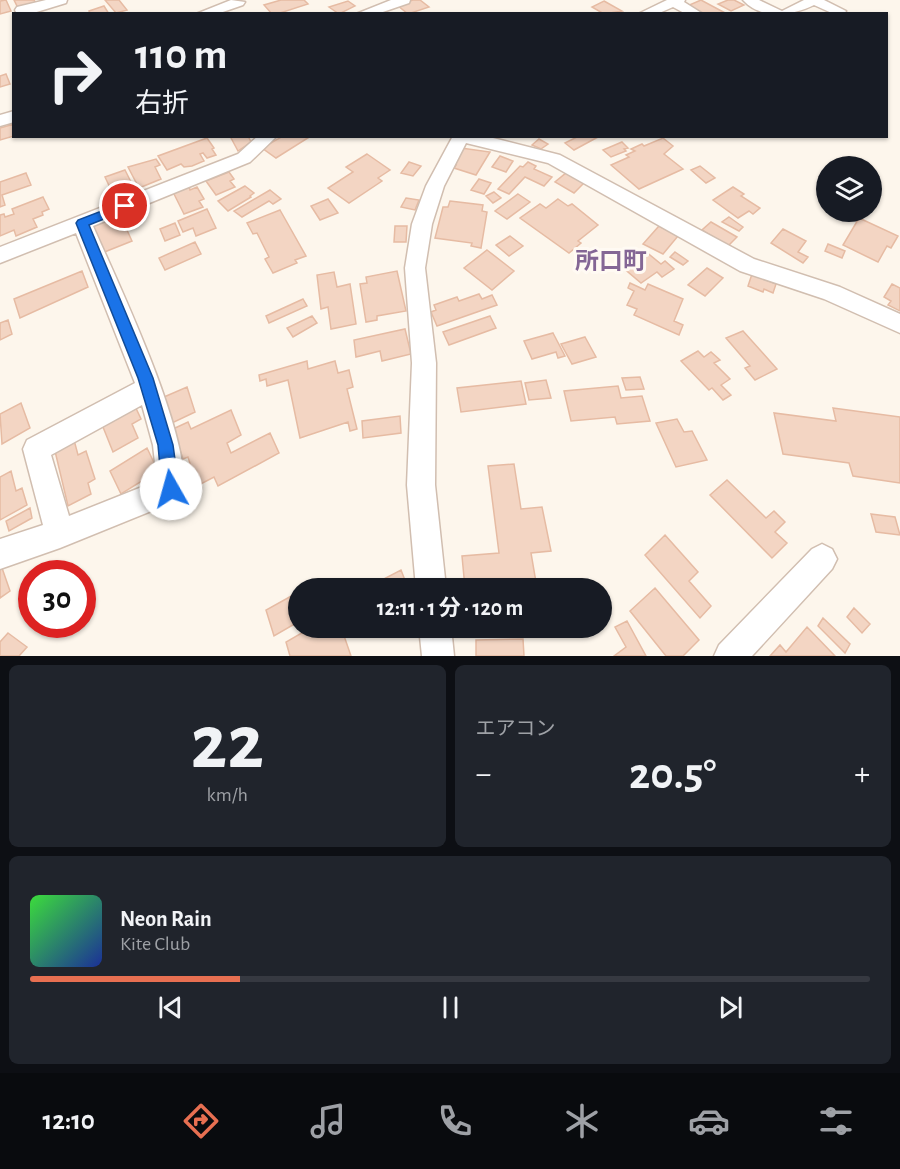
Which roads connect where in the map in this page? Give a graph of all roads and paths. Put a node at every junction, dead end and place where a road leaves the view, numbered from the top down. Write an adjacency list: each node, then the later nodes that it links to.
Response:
1 (61, 0): 8 (street)
2 (404, 0): 11 (street)
3 (749, 0): 14 (street)
4 (814, 0): 7 (street); 15 (street)
5 (237, 1): 9 (street); 10 (street)
6 (676, 1): 12 (street); 13 (street)
7 (839, 11)
8 (23, 12)
9 (207, 12)
10 (248, 12)
11 (368, 12)
12 (649, 12)
13 (694, 12)
14 (773, 12)
15 (790, 12)
16 (267, 138): 19 (street)
17 (460, 138): 26 (street)
18 (465, 138): 21 (street)
19 (82, 223): 20 (street); 22 (street)
20 (0, 255)
21 (900, 324)
22 (149, 388): 23 (street); 23 (street)
23 (60, 534): 24 (street)
24 (0, 554)
25 (822, 559): 29 (street)
26 (430, 578)
27 (436, 638): 28 (street)
28 (438, 656)
29 (730, 656)

